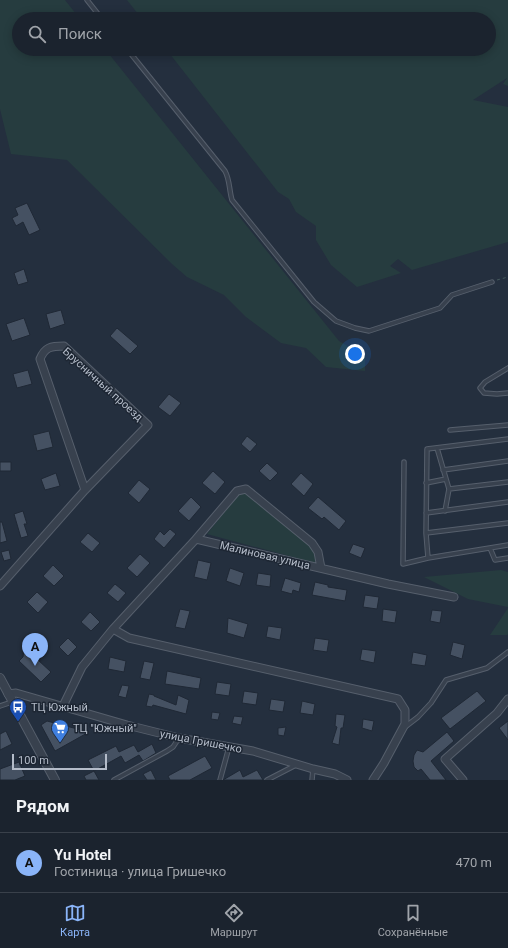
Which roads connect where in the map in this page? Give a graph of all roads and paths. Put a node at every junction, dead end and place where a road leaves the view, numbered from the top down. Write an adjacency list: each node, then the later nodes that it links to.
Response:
1 (87, 0): 2 (lane)
2 (96, 12)
3 (133, 56): 5 (lane)
4 (508, 277): 5 (path)
5 (492, 282)
6 (508, 368): 7 (lane)
7 (508, 393)
8 (508, 425): 9 (lane)
9 (450, 430)
10 (508, 439): 11 (lane)
11 (438, 448): 14 (lane); 17 (lane)
12 (508, 461): 14 (lane)
13 (404, 462): 28 (lane)
14 (444, 470): 15 (lane)
15 (446, 478): 17 (lane); 18 (lane)
16 (508, 482): 18 (lane)
17 (426, 483): 22 (lane)
18 (449, 489): 21 (lane)
19 (85, 490): 19 (street, Брусничный проезд); 31 (street, Брусничный проезд)
20 (508, 502): 21 (lane)
21 (445, 511): 22 (lane)
22 (426, 513): 24 (lane)
23 (508, 522): 24 (lane)
24 (426, 533): 28 (lane)
25 (196, 538): 30 (street, Малиновая улица); 30 (street); 33 (street)
26 (508, 545): 27 (lane)
27 (490, 548): 28 (lane); 29 (lane)
28 (428, 558)
29 (508, 558)
30 (321, 568): 32 (street, Малиновая улица)
31 (0, 586)
32 (454, 597)
33 (113, 629): 40 (street); 41 (street)
34 (508, 652): 41 (lane)
35 (0, 678): 36 (street)
36 (8, 694): 37 (street); 40 (street, улица Гришечко)
37 (12, 702): 39 (lane); 46 (street)
38 (507, 702): 53 (street)
39 (0, 706)
40 (63, 706): 42 (street, улица Гришечко)
41 (403, 729): 52 (street)
42 (179, 738): 43 (street, улица Гришечко); 47 (lane)
43 (229, 746): 44 (street, улица Гришечко); 48 (lane)
44 (297, 764): 45 (street, улица Гришечко); 49 (lane)
45 (313, 769): 50 (lane); 51 (street, улица Гришечко)
46 (55, 780)
47 (114, 780)
48 (220, 780)
49 (267, 780)
50 (312, 780)
51 (347, 780)
52 (373, 780)
53 (463, 780)

